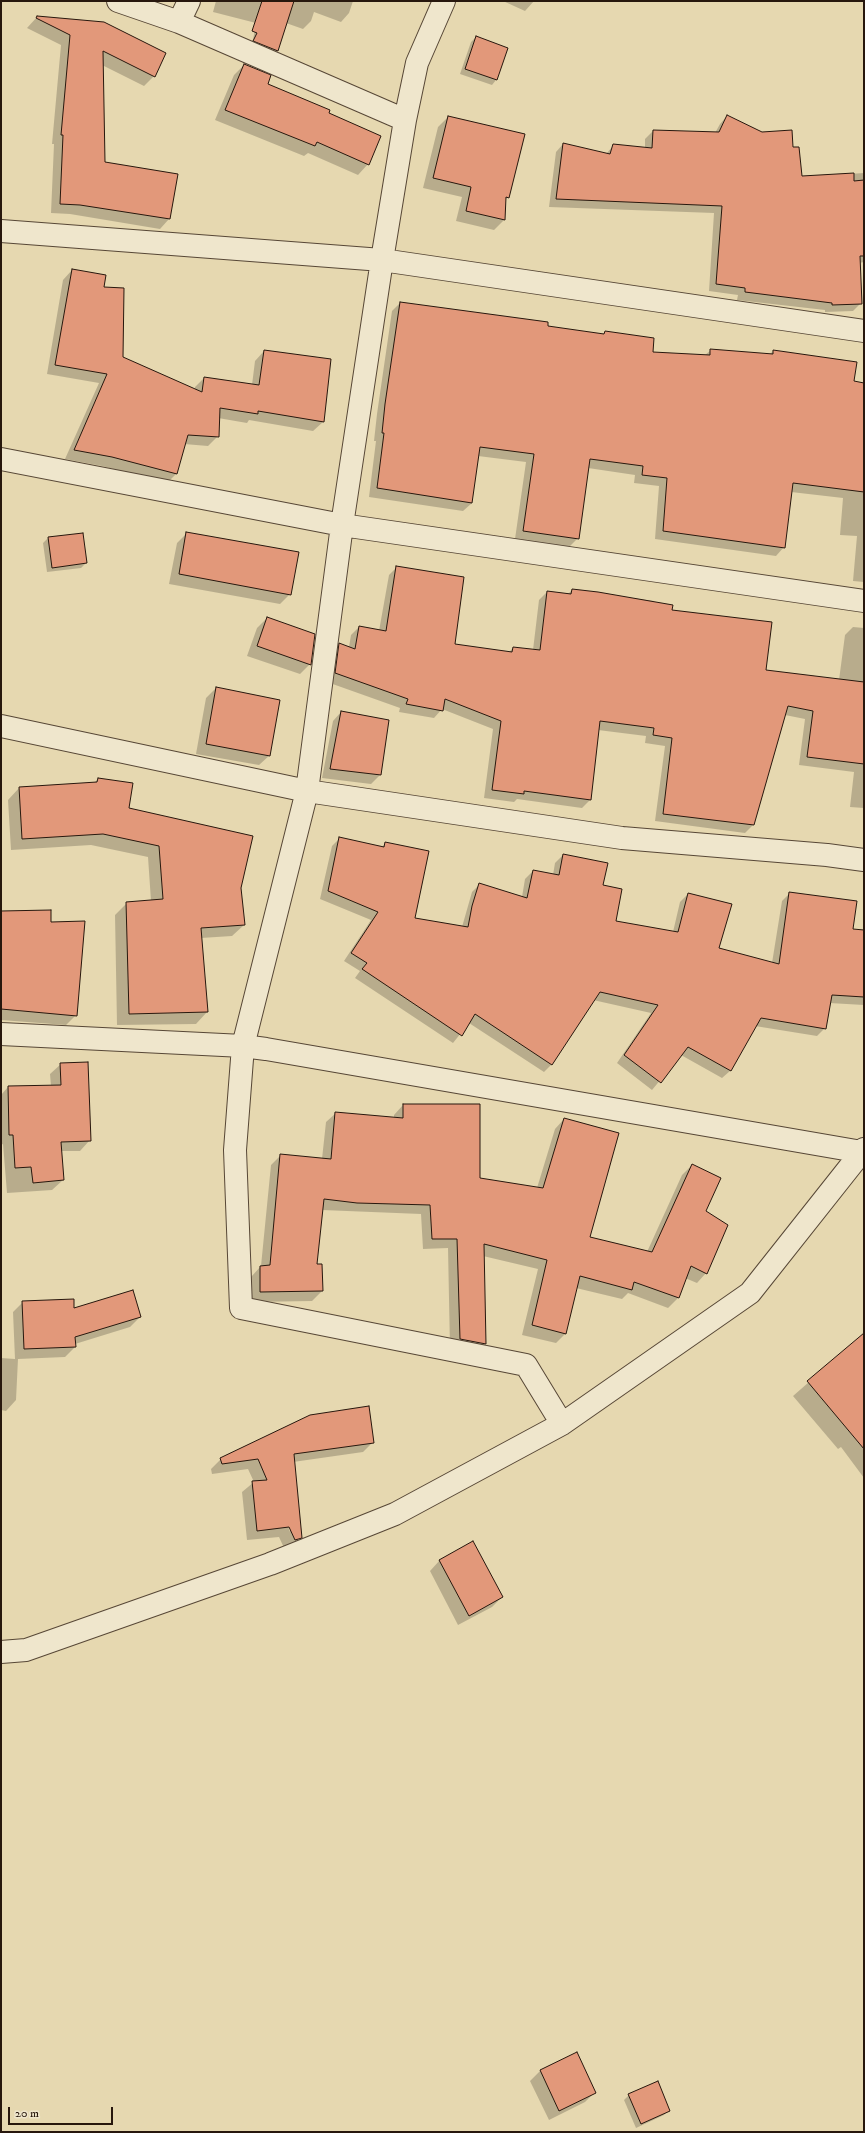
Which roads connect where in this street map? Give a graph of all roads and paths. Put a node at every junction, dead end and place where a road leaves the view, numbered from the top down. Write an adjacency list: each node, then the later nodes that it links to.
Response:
1 (118, 1): 4 (street)
2 (189, 1): 4 (street)
3 (444, 1): 5 (street)
4 (179, 22): 5 (street)
5 (405, 120): 7 (street)
6 (1, 231): 7 (street)
7 (382, 260): 8 (street); 10 (street)
8 (864, 331)
9 (1, 459): 10 (street)
10 (342, 526): 11 (street); 13 (street)
11 (864, 601)
12 (1, 726): 13 (street)
13 (307, 792): 14 (street); 16 (street)
14 (864, 860)
15 (1, 1034): 16 (street)
16 (243, 1046): 17 (street); 18 (street)
17 (863, 1151): 18 (street)
18 (562, 1424): 19 (street)
19 (1, 1652)

